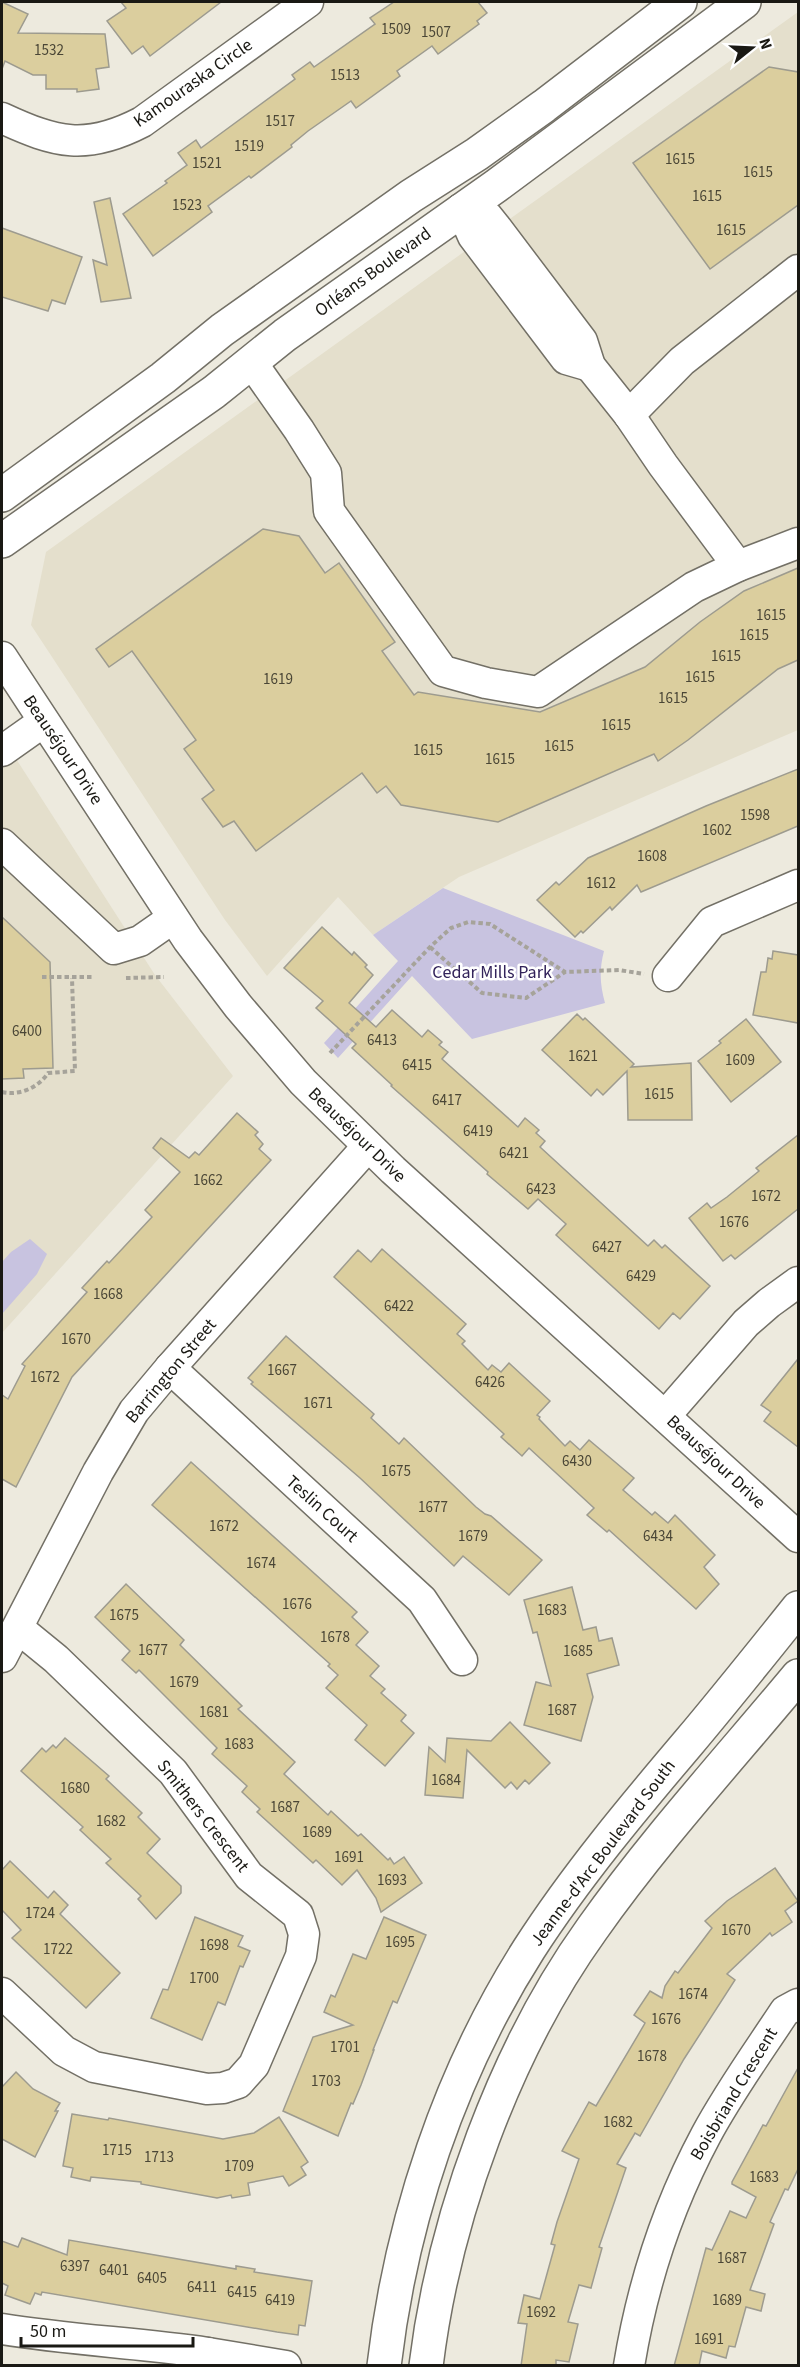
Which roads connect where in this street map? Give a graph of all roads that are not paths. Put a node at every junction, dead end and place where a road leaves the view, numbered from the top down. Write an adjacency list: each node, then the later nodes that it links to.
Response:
1 (308, 2): 4 (street, Kamouraska Circle)
2 (680, 2): 5 (main road)
3 (744, 2): 6 (main road, Orléans Boulevard)
4 (2, 118)
5 (438, 178): 6 (main road); 10 (main road)
6 (461, 209): 8 (main road, Orléans Boulevard); 9 (street)
7 (798, 270): 9 (street)
8 (252, 363): 11 (main road, Orléans Boulevard); 13 (street)
9 (629, 414): 13 (street)
10 (2, 495)
11 (2, 541)
12 (798, 543): 13 (street)
13 (738, 566)
14 (2, 657): 15 (street, Beauséjour Drive)
15 (43, 722): 16 (street); 19 (street, Beauséjour Drive)
16 (2, 751)
17 (2, 844): 19 (street)
18 (798, 885): 20 (street)
19 (173, 918): 21 (street, Beauséjour Drive)
20 (668, 976)
21 (368, 1146): 23 (street, Barrington Street); 24 (street, Beauséjour Drive)
22 (798, 1282): 24 (street)
23 (170, 1368): 27 (street, Barrington Street); 29 (street, Teslin Court)
24 (665, 1416): 25 (street, Beauséjour Drive)
25 (798, 1537)
26 (798, 1608): 36 (main road, Jeanne-d'Arc Boulevard South)
27 (18, 1628): 28 (street, Barrington Street); 31 (street, Smithers Crescent)
28 (2, 1657)
29 (462, 1660)
30 (798, 1676): 37 (main road, Jeanne-d'Arc Boulevard South)
31 (2, 1993)
32 (798, 2004): 38 (street, Boisbriand Crescent)
33 (2, 2330): 34 (street)
34 (208, 2359): 35 (street)
35 (286, 2366)
36 (384, 2366)
37 (426, 2366)
38 (629, 2366)

